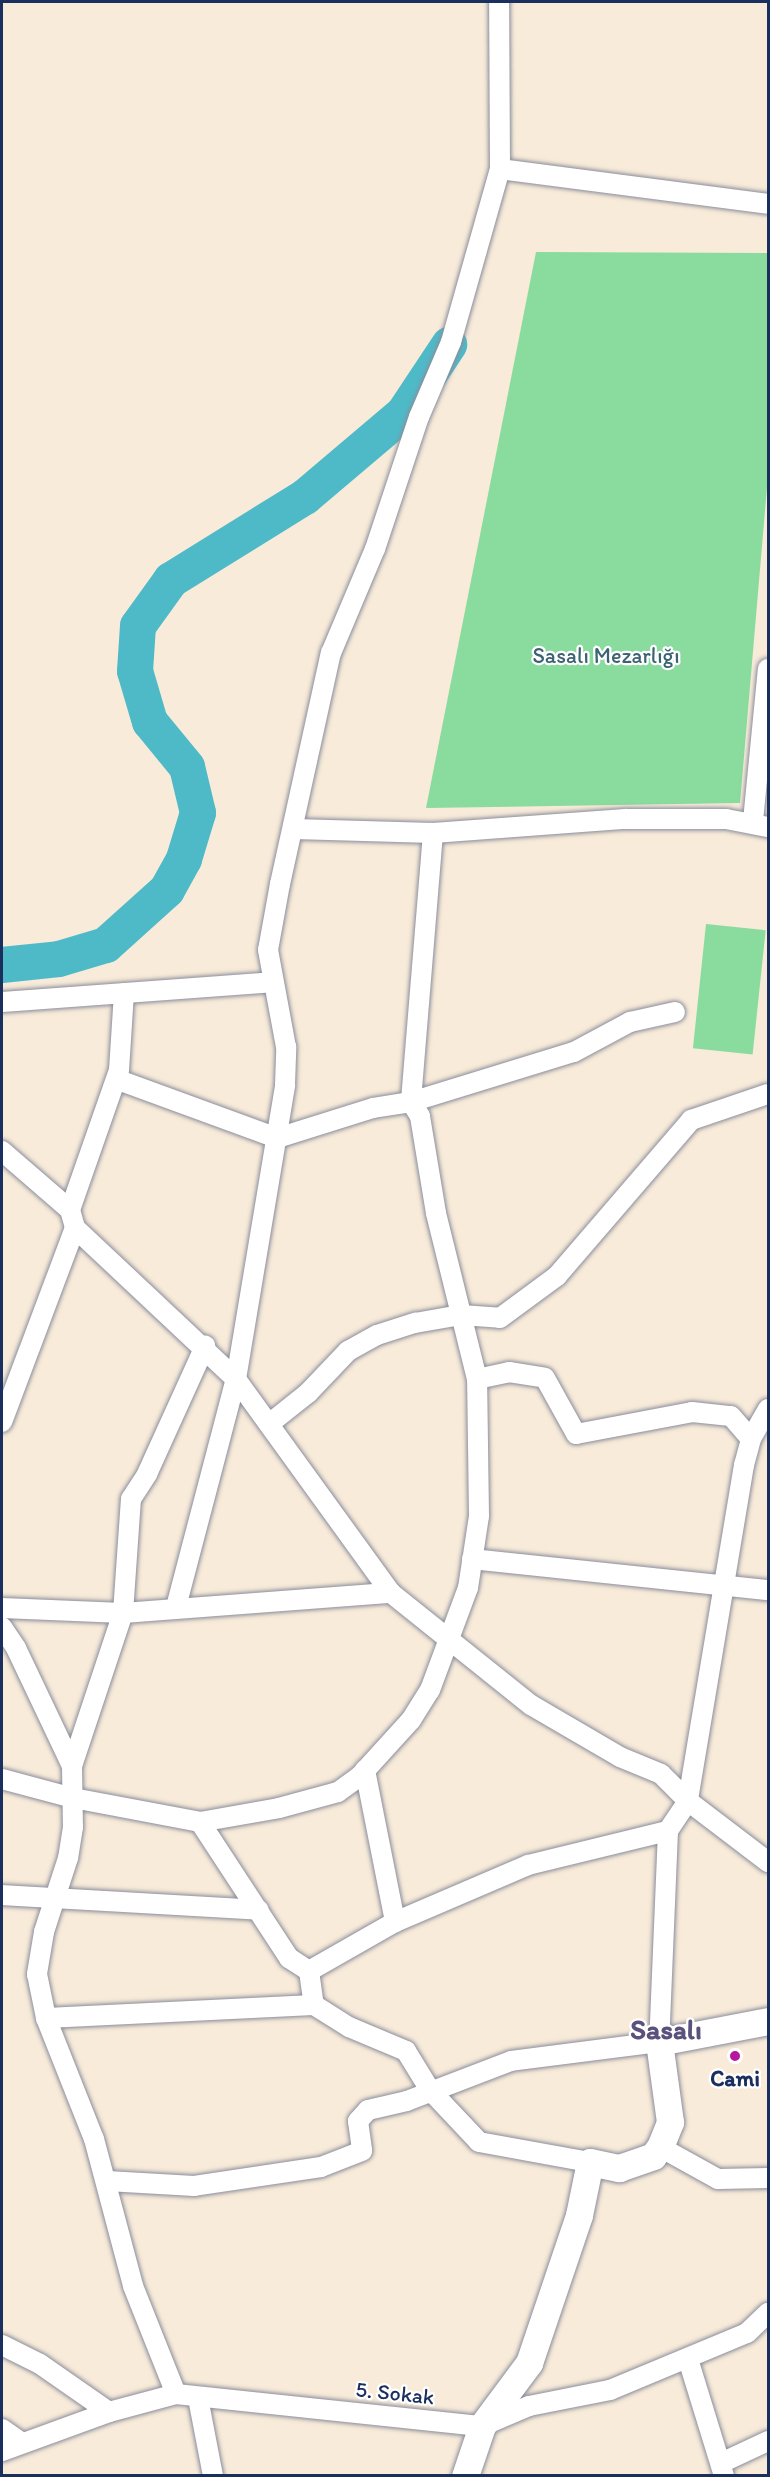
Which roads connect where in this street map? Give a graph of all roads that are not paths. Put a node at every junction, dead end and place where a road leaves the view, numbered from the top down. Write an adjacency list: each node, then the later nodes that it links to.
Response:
1 (499, 2): 2 (street)
2 (500, 170): 3 (street); 6 (street)
3 (768, 204)
4 (768, 669): 5 (street)
5 (761, 824): 7 (street)
6 (294, 829): 7 (street); 8 (street)
7 (433, 833): 14 (street)
8 (272, 982): 9 (street); 15 (street)
9 (124, 993): 10 (street); 12 (street)
10 (2, 1002)
11 (675, 1012): 14 (street)
12 (116, 1079): 15 (street); 17 (street)
13 (768, 1094): 18 (street)
14 (411, 1102): 15 (street); 18 (street)
15 (277, 1138): 20 (street)
16 (2, 1151): 17 (street)
17 (72, 1219): 19 (street); 23 (street)
18 (461, 1315): 21 (street); 24 (street)
19 (205, 1346): 20 (street); 32 (street)
20 (236, 1378): 24 (street); 30 (street)
21 (477, 1379): 25 (street); 26 (street)
22 (768, 1408): 25 (street)
23 (2, 1422)
24 (269, 1424): 29 (street)
25 (751, 1439): 27 (street)
26 (472, 1559): 27 (street); 34 (street)
27 (723, 1583): 28 (street); 39 (street)
28 (768, 1590)
29 (391, 1593): 30 (street); 34 (street)
30 (176, 1607): 32 (street)
31 (2, 1608): 32 (street)
32 (123, 1613): 35 (street)
33 (2, 1627): 35 (street)
34 (450, 1640): 36 (street); 39 (street)
35 (72, 1766): 38 (street)
36 (365, 1770): 40 (street); 46 (street)
37 (2, 1779): 38 (street)
38 (73, 1798): 40 (street); 44 (street)
39 (688, 1801): 41 (street); 42 (street)
40 (200, 1822): 45 (street)
41 (668, 1831): 46 (street); 51 (street)
42 (768, 1862)
43 (2, 1895): 44 (street)
44 (55, 1898): 45 (street); 49 (street)
45 (259, 1910): 47 (street)
46 (395, 1922): 47 (street)
47 (309, 1971): 48 (street)
48 (314, 2005): 49 (street); 52 (street)
49 (46, 2018): 56 (street)
50 (768, 2021): 51 (street)
51 (659, 2042): 52 (street); 53 (street)
52 (430, 2090): 54 (street); 56 (street)
53 (660, 2147): 54 (street); 55 (street)
54 (587, 2162): 63 (street)
55 (768, 2178)
56 (107, 2181): 60 (street)
57 (768, 2313): 59 (street, 5. Sokak)
58 (2, 2345): 62 (street)
59 (688, 2359): 63 (street, 5. Sokak); 68 (street)
60 (176, 2394): 61 (street, 5. Sokak); 62 (street, 5. Sokak)
61 (198, 2398): 63 (street, 5. Sokak); 69 (street)
62 (109, 2412): 66 (street, 5. Sokak)
63 (477, 2425): 70 (street); 71 (street)
64 (2, 2429): 66 (street)
65 (768, 2441): 68 (street)
66 (22, 2443): 67 (street, 5. Sokak)
67 (2, 2451)
68 (722, 2469)
69 (213, 2475)
70 (452, 2475)
71 (465, 2475)

